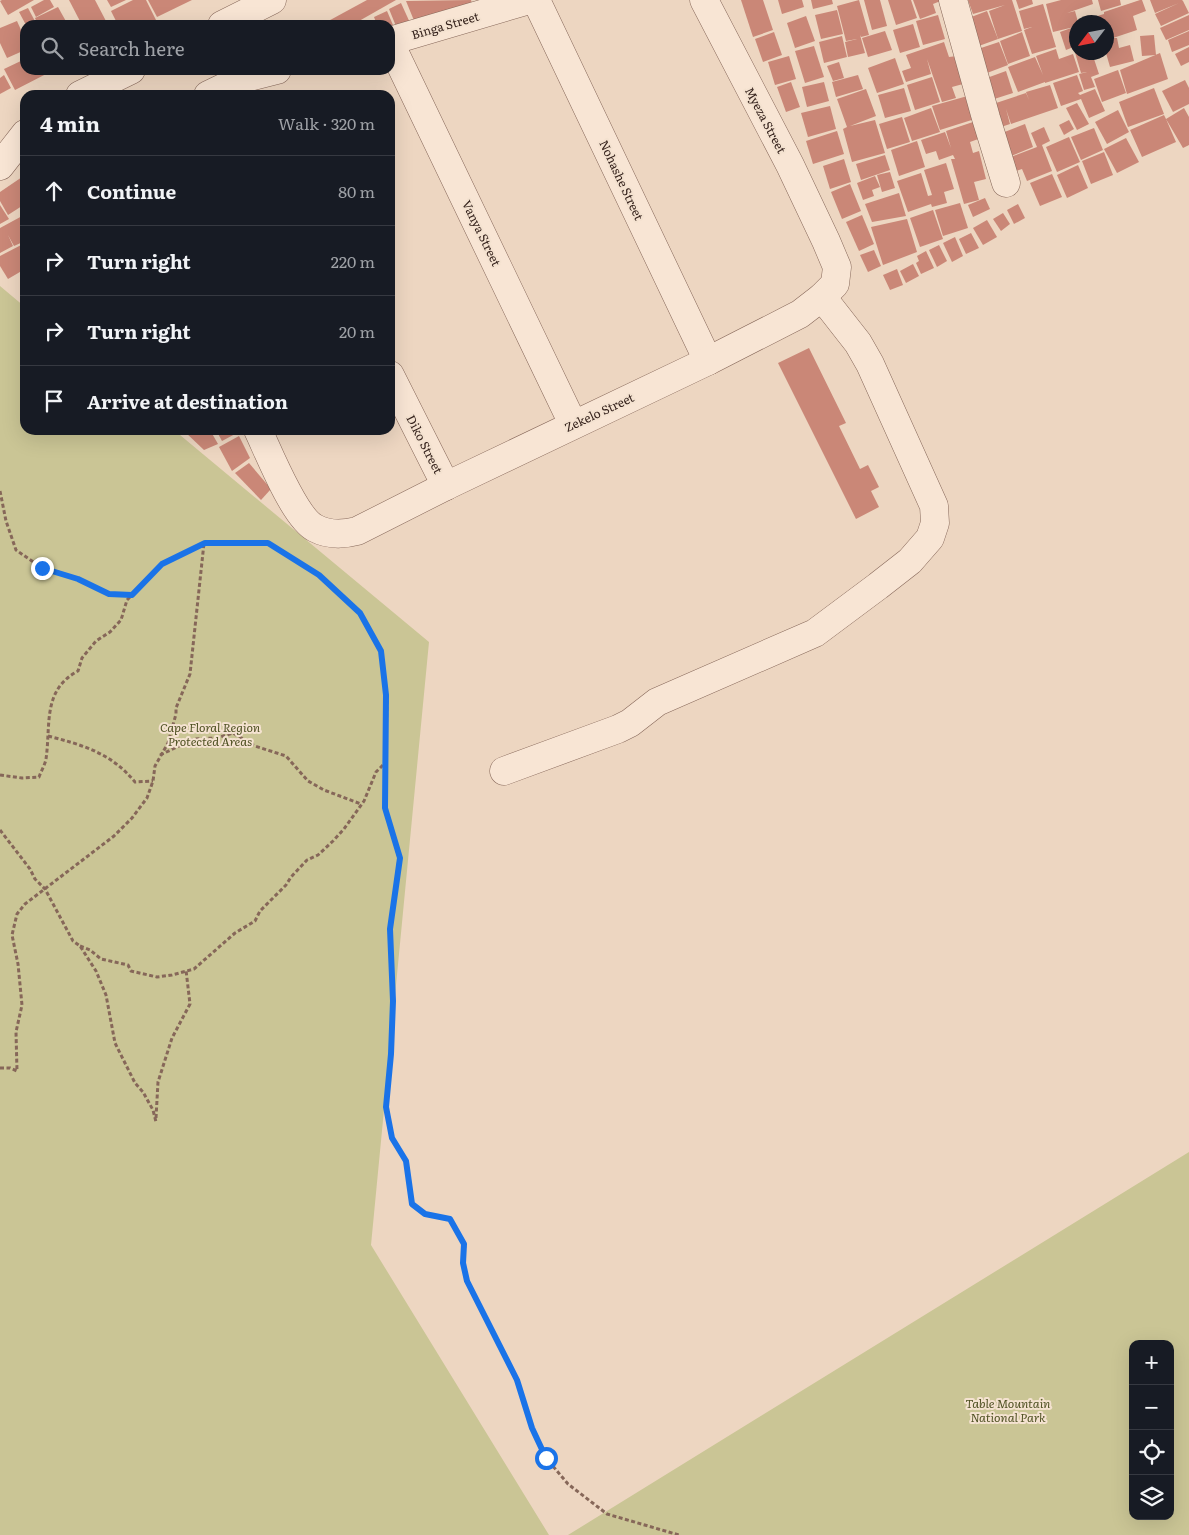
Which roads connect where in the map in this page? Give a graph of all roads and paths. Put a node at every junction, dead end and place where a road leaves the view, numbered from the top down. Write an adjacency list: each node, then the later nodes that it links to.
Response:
1 (272, 0): 6 (street)
2 (529, 0): 7 (street, Binga Street)
3 (536, 0): 19 (street, Nohashe Street)
4 (704, 0): 17 (street, Myeza Street)
5 (953, 0): 16 (street)
6 (232, 20)
7 (395, 40)
8 (395, 52): 21 (street, Vanya Street)
9 (121, 75): 12 (street)
10 (267, 75): 11 (street)
11 (244, 87): 13 (street)
12 (90, 90)
13 (230, 90)
14 (20, 140): 15 (street)
15 (0, 166)
16 (1006, 183)
17 (826, 241): 18 (street, Zekelo Street)
18 (822, 297): 19 (street, Zekelo Street); 30 (street)
19 (708, 361): 21 (street, Zekelo Street)
20 (395, 385): 23 (street, Diko Street)
21 (573, 424): 23 (street, Zekelo Street)
22 (260, 435): 23 (street, Zekelo Street)
23 (446, 486)
24 (0, 491): 26 (path)
25 (205, 543): 26 (path); 28 (path); 29 (path)
26 (132, 595): 27 (path)
27 (48, 736): 31 (path); 32 (path)
28 (160, 755): 32 (path); 33 (path)
29 (386, 761): 33 (path); 39 (path)
30 (504, 771)
31 (0, 775)
32 (153, 781): 35 (path)
33 (361, 804): 37 (path)
34 (0, 830): 35 (path)
35 (45, 889): 36 (path); 38 (path)
36 (80, 946): 37 (path); 37 (path)
37 (186, 970)
38 (0, 1068)
39 (679, 1535)

